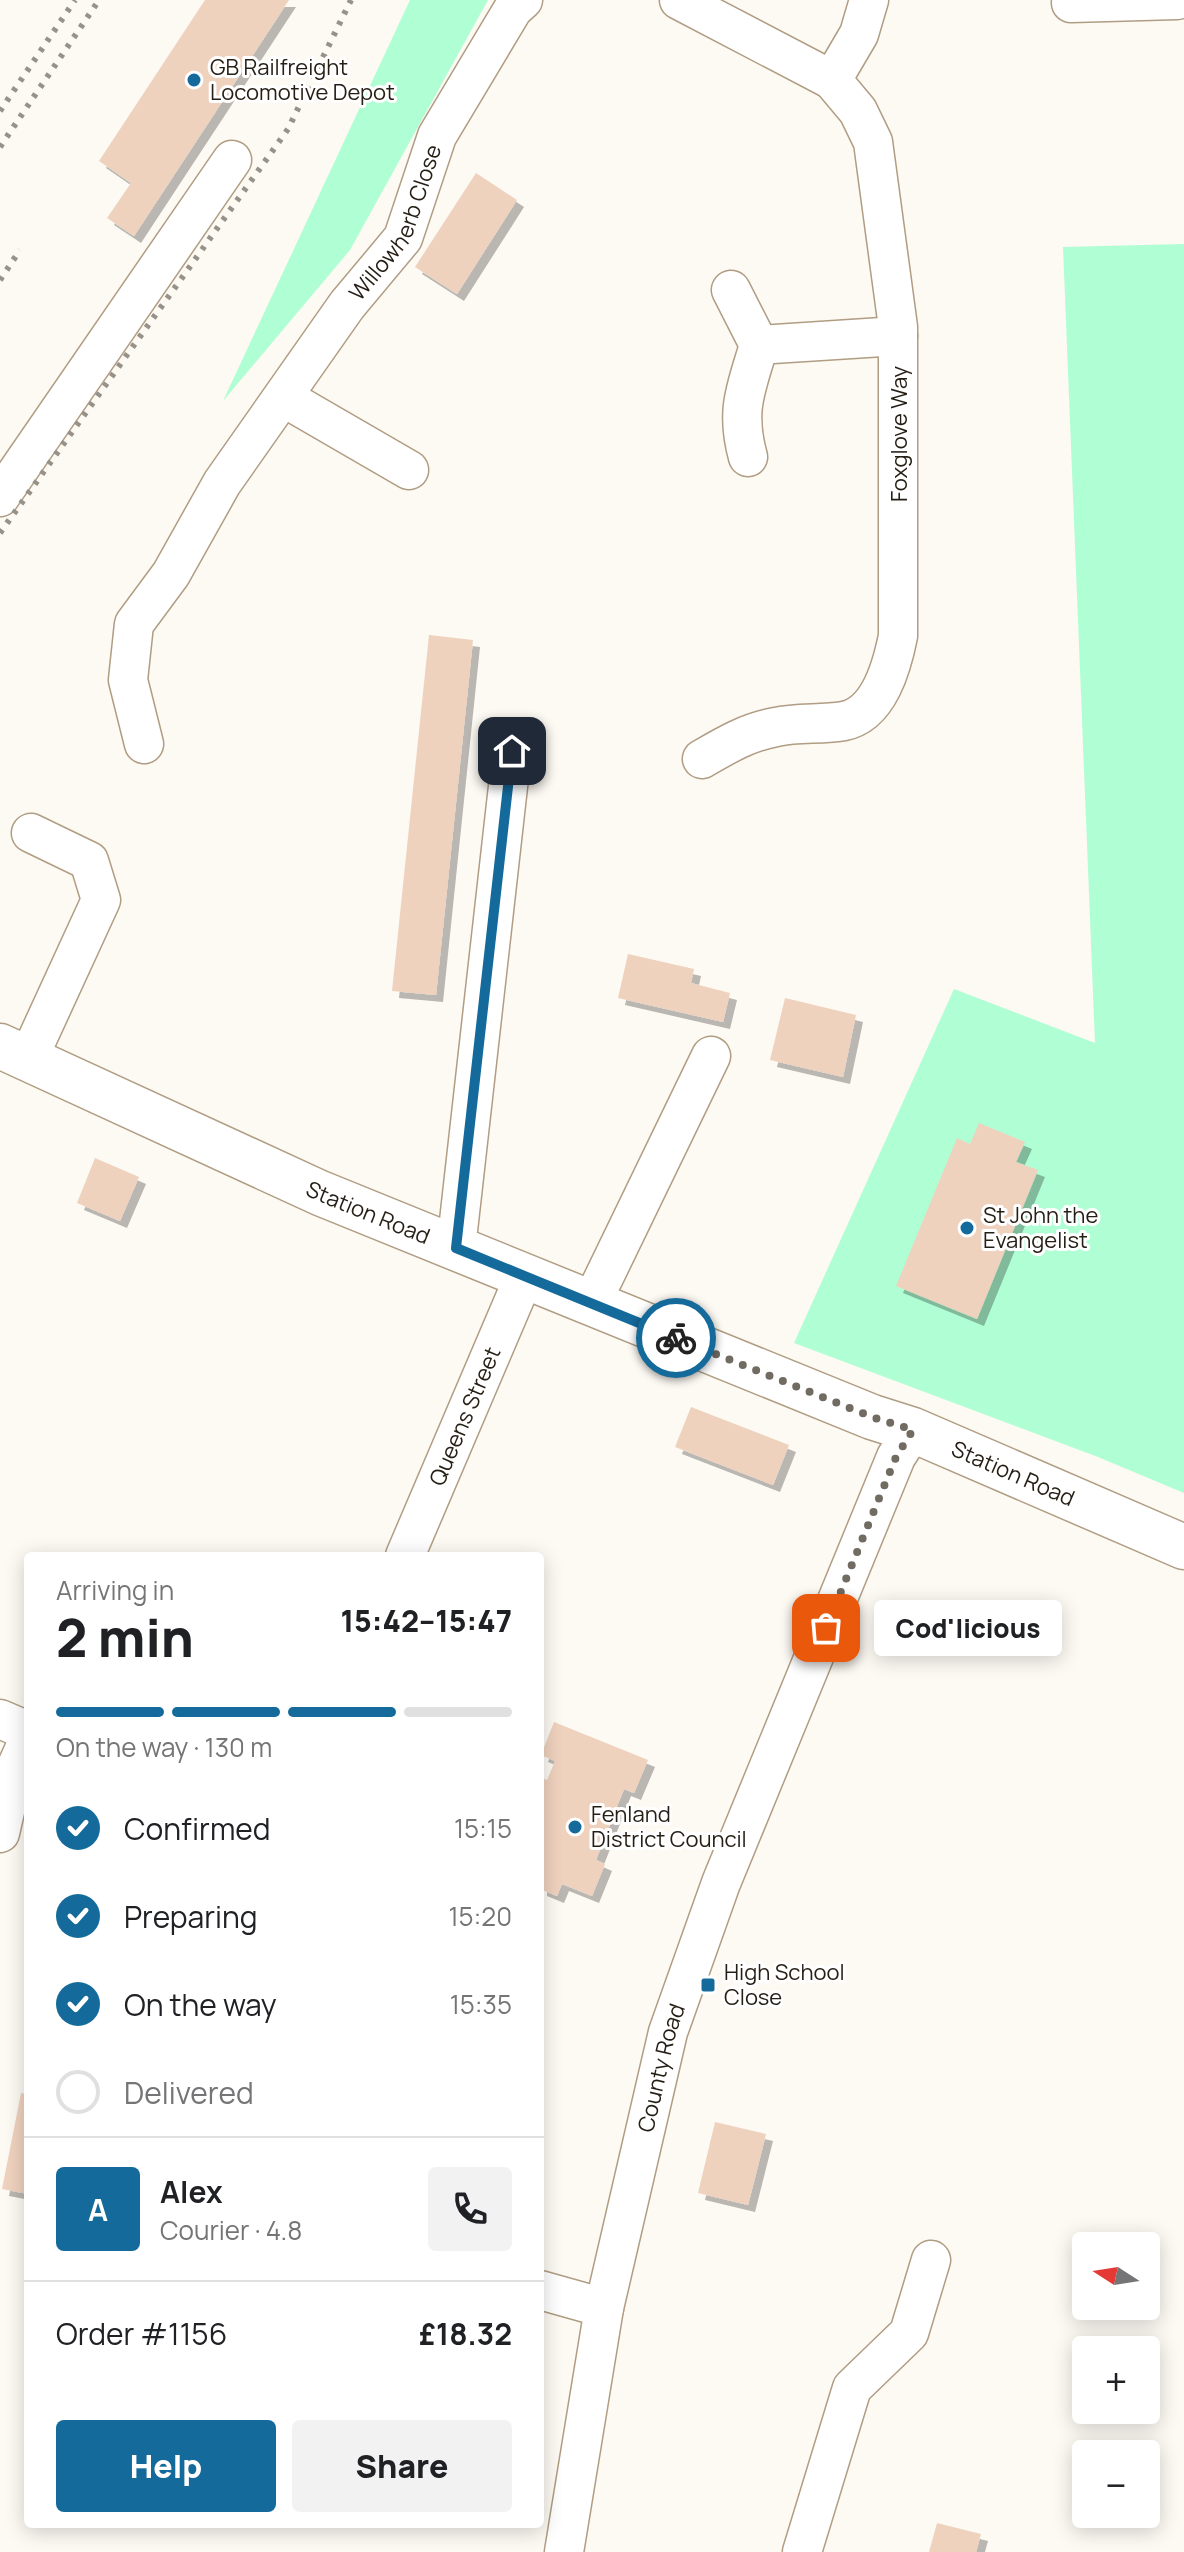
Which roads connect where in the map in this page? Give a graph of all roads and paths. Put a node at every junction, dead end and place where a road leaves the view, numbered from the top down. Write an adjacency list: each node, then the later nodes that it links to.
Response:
1 (523, 0): 11 (street, Willowherb Close)
2 (679, 0): 6 (street)
3 (869, 0): 6 (street)
4 (1177, 0): 5 (street)
5 (1071, 3)
6 (832, 80): 9 (street, Foxglove Way)
7 (232, 160): 14 (street)
8 (731, 290): 10 (street)
9 (898, 336): 10 (street); 17 (street, Foxglove Way)
10 (759, 345): 12 (street)
11 (283, 397): 13 (street); 15 (street, Willowherb Close)
12 (748, 457)
13 (409, 470)
14 (0, 497)
15 (144, 744)
16 (512, 751): 21 (street)
17 (702, 759)
18 (31, 833): 19 (street)
19 (14, 1052): 21 (main road, Station Road)
20 (711, 1056): 23 (street)
21 (456, 1248): 22 (main road, Station Road)
22 (524, 1277): 23 (main road, Station Road); 26 (street, Queens Street)
23 (591, 1304): 24 (main road, Station Road)
24 (913, 1430): 25 (main road, Station Road); 33 (street, County Road)
25 (1184, 1547)
26 (407, 1552)
27 (0, 1719): 28 (street)
28 (24, 1729)
29 (24, 1750): 30 (street)
30 (0, 1833)
31 (931, 2260): 35 (street)
32 (544, 2291): 33 (street)
33 (604, 2308): 34 (street, County Road)
34 (564, 2552)
35 (802, 2552)

